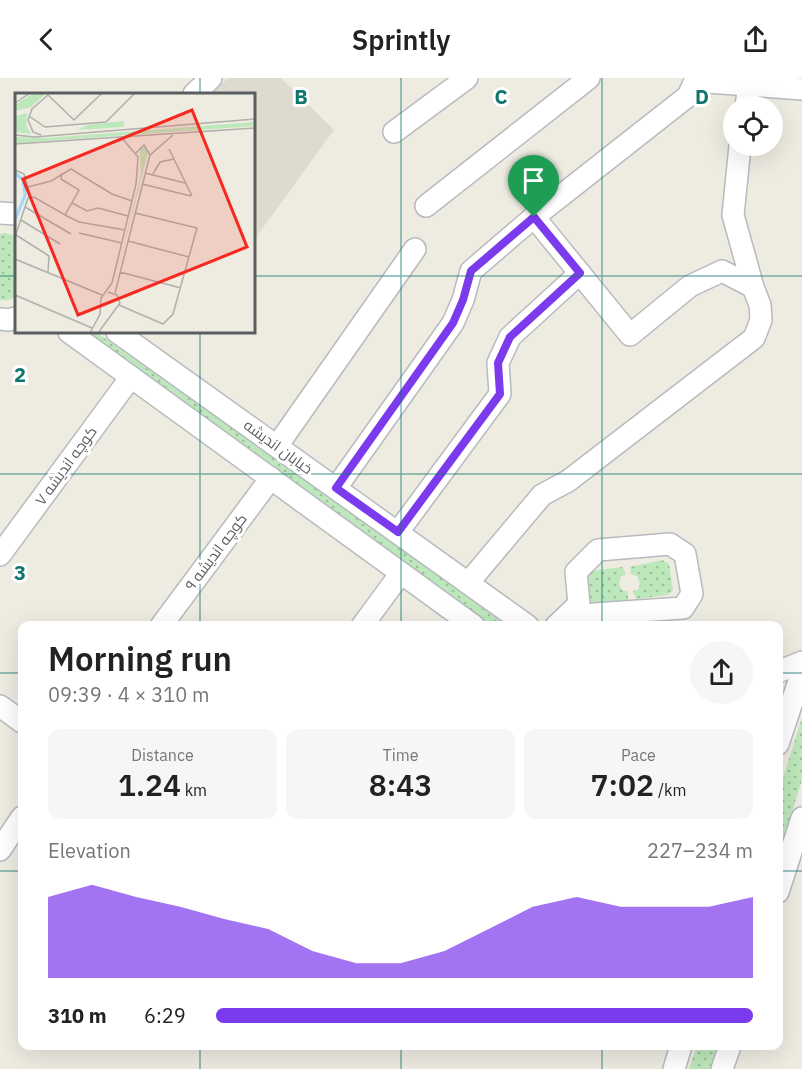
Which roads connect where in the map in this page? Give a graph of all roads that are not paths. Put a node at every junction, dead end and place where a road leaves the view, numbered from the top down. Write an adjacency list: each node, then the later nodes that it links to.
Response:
1 (211, 78): 7 (street)
2 (467, 78): 9 (street)
3 (589, 78): 11 (street)
4 (695, 80): 5 (street); 14 (street)
5 (749, 85): 6 (street); 8 (street)
6 (802, 89)
7 (195, 93)
8 (747, 96)
9 (394, 132)
10 (739, 156): 17 (street)
11 (426, 206)
12 (0, 213): 13 (street)
13 (15, 214)
14 (534, 217): 16 (street); 25 (street)
15 (415, 249): 23 (street)
16 (580, 273): 17 (street); 26 (street)
17 (753, 286): 29 (street)
18 (15, 318): 19 (street)
19 (0, 319)
20 (70, 333): 22 (street, خیابان اندیشه)
21 (118, 333): 23 (street, خیابان اندیشه)
22 (131, 377): 24 (street, خیابان اندیشه); 27 (street, کوچه اندیشه ۷)
23 (277, 446): 25 (street, خیابان اندیشه)
24 (271, 478): 28 (street, خیابان اندیشه); 30 (street, کوچه اندیشه ۹)
25 (336, 488): 26 (street, خیابان اندیشه)
26 (398, 532): 29 (street, خیابان اندیشه)
27 (0, 555)
28 (401, 573): 31 (street); 32 (street, خیابان اندیشه)
29 (468, 583): 33 (street, خیابان اندیشه)
30 (165, 621)
31 (366, 621)
32 (467, 621)
33 (521, 621)
34 (561, 621): 35 (street)
35 (586, 621)
36 (802, 662): 37 (street)
37 (783, 670)
38 (802, 672): 41 (street)
39 (0, 706): 40 (street)
40 (18, 719)
41 (783, 729)
42 (802, 818): 45 (street)
43 (18, 824): 44 (street)
44 (0, 850)
45 (783, 877)
46 (680, 1050): 48 (street)
47 (729, 1050): 49 (street)
48 (674, 1069)
49 (723, 1069)

